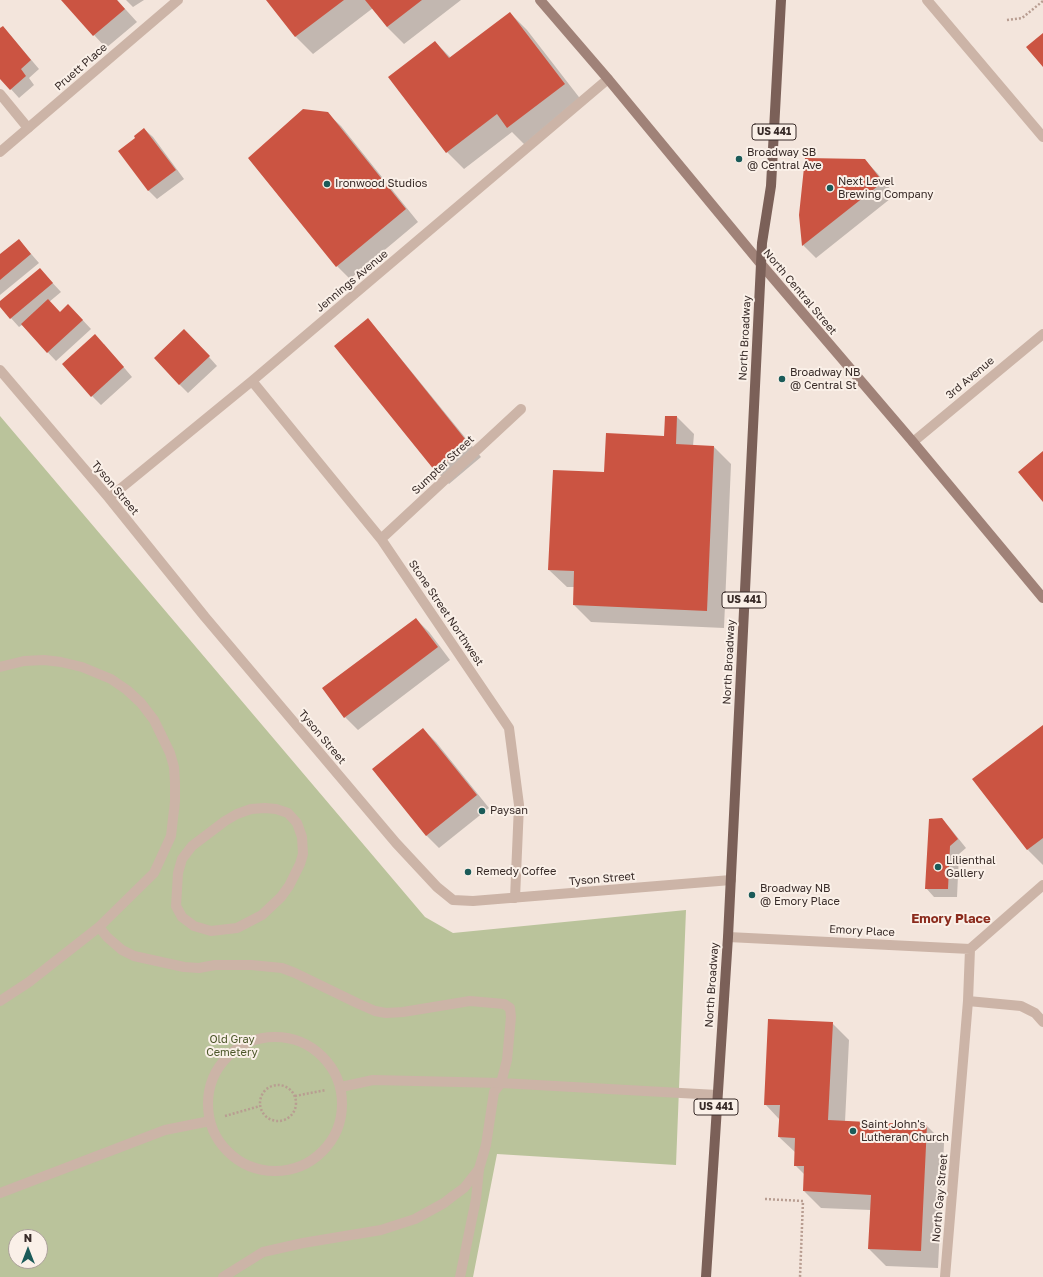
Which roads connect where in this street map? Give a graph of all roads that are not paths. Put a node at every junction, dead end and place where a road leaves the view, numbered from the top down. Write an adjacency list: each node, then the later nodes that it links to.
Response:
1 (178, 0): 7 (street, Pruett Place)
2 (540, 0): 5 (main road, North Central Street)
3 (781, 0): 10 (main road, North Broadway / US 441)
4 (927, 0): 8 (street)
5 (608, 79): 10 (main road, North Central Street); 13 (street, Jennings Avenue)
6 (0, 94): 7 (street)
7 (28, 128): 9 (street, Pruett Place)
8 (1043, 137)
9 (0, 152)
10 (761, 264): 15 (main road, North Central Street); 22 (main road, North Broadway / US 441)
11 (1043, 334): 15 (street, 3rd Avenue)
12 (0, 370): 16 (street, Tyson Street)
13 (252, 381): 16 (street, Jennings Avenue); 17 (street, Stone Street Northwest)
14 (521, 409): 17 (street, Sumpter Street)
15 (913, 442): 18 (main road, North Central Street)
16 (109, 498): 24 (street, Tyson Street)
17 (381, 539): 24 (street, Stone Street Northwest)
18 (1043, 598)
19 (0, 666): 20 (street)
20 (165, 851): 21 (street); 25 (street)
21 (182, 859): 21 (street)
22 (731, 880): 24 (street, Tyson Street); 26 (main road, North Broadway / US 441)
23 (1043, 885): 27 (street)
24 (515, 898)
25 (99, 927): 28 (street); 31 (street)
26 (728, 937): 27 (street, Emory Place); 33 (main road, North Broadway / US 441)
27 (970, 949): 29 (street, North Gay Street)
28 (0, 1001)
29 (968, 1001): 30 (street); 40 (street, North Gay Street)
30 (1043, 1022)
31 (501, 1084): 32 (street); 33 (street); 35 (street)
32 (341, 1087): 34 (street); 34 (street)
33 (717, 1095): 39 (main road, North Broadway / US 441)
34 (210, 1121): 36 (street)
35 (479, 1169): 37 (street); 38 (street)
36 (0, 1193)
37 (223, 1277)
38 (460, 1277)
39 (706, 1277)
40 (945, 1277)

